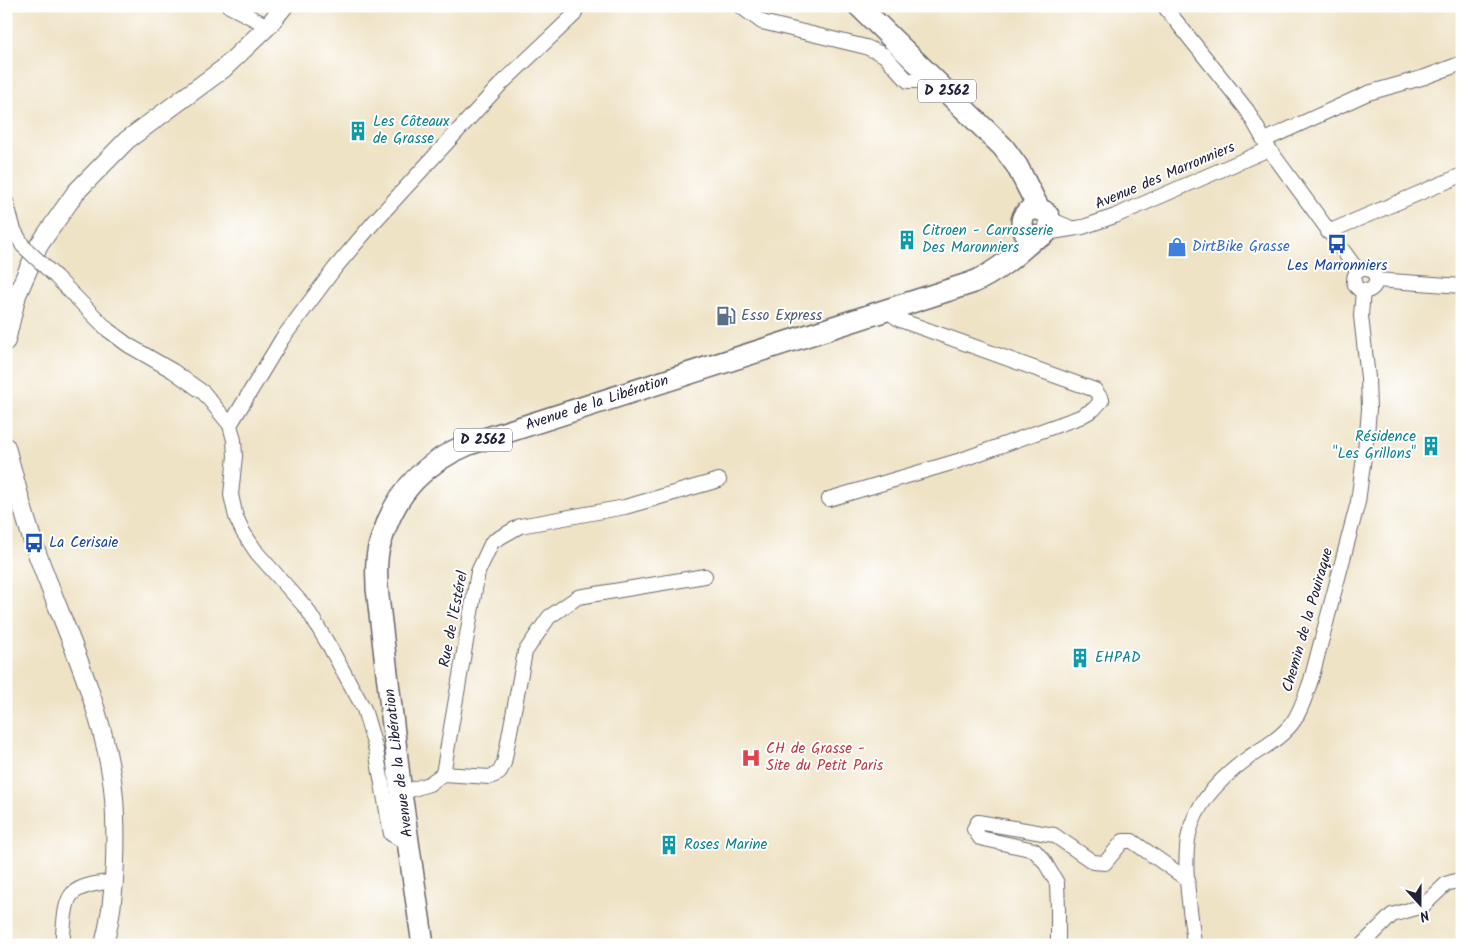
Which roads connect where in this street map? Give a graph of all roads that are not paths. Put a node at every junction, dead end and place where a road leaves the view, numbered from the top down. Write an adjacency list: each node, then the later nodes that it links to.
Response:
1 (229, 6): 7 (street)
2 (284, 6): 7 (street)
3 (577, 6): 21 (street)
4 (740, 6): 9 (street)
5 (1164, 6): 10 (street)
6 (868, 10): 9 (main road, Avenue de la Libération / D 2562)
7 (268, 26): 20 (street)
8 (1462, 63): 10 (street, Avenue des Marronniers)
9 (927, 72): 13 (main road, Avenue de la Libération / D 2562)
10 (1267, 145): 13 (street, Avenue des Marronniers); 14 (street)
11 (1462, 175): 14 (street)
12 (6, 201): 21 (street, bridge)
13 (1037, 223): 19 (main road, Avenue de la Libération / D 2562)
14 (1328, 232): 15 (street)
15 (1358, 271): 16 (street); 18 (street)
16 (1376, 280): 17 (street); 18 (street)
17 (1462, 286)
18 (1363, 290): 30 (street, Chemin de la Pouiraque)
19 (886, 310): 24 (street); 27 (main road, Avenue de la Libération / D 2562)
20 (6, 341)
21 (230, 424): 28 (street)
22 (6, 447): 31 (street)
23 (719, 480): 26 (street, Rue de l'Estérel)
24 (829, 499)
25 (705, 576): 26 (street)
26 (443, 774): 27 (street)
27 (401, 793): 28 (main road, Avenue de la Libération / D 2562)
28 (408, 844): 34 (main road, Avenue de la Libération / D 2562)
29 (1462, 879): 37 (street)
30 (1188, 880): 35 (street); 36 (street, Chemin de la Pouiraque)
31 (114, 882): 32 (street); 33 (street)
32 (62, 945)
33 (104, 945)
34 (423, 945)
35 (1058, 945)
36 (1194, 945)
37 (1362, 945)

